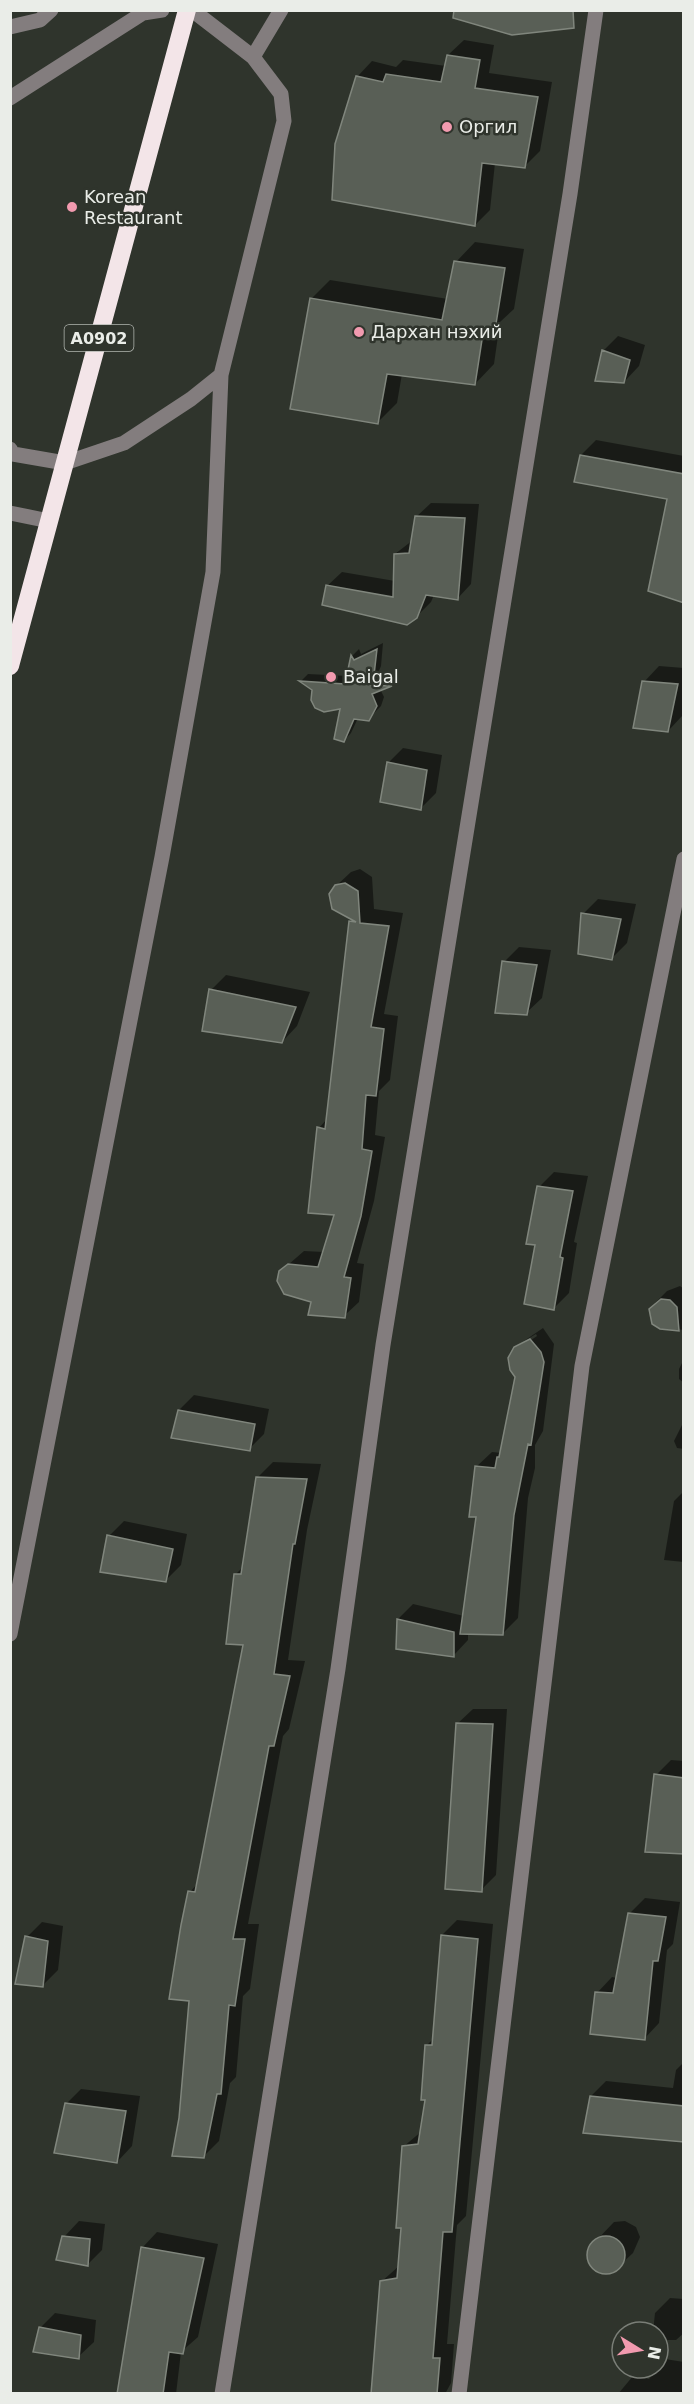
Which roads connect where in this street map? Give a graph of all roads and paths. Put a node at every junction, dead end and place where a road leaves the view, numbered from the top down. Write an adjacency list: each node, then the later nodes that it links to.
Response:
1 (51, 10): 7 (street)
2 (162, 10): 9 (street)
3 (187, 10): 12 (highway, A0902)
4 (192, 10): 8 (street)
5 (281, 10): 8 (street)
6 (596, 10): 18 (street)
7 (10, 27)
8 (253, 57): 10 (street)
9 (10, 99)
10 (221, 375): 12 (street); 17 (street)
11 (10, 449): 12 (street)
12 (65, 463): 14 (highway, A0902)
13 (10, 513): 14 (street)
14 (49, 521): 15 (highway, A0902)
15 (10, 666)
16 (684, 859): 19 (street)
17 (10, 1634)
18 (222, 2394)
19 (459, 2394)

